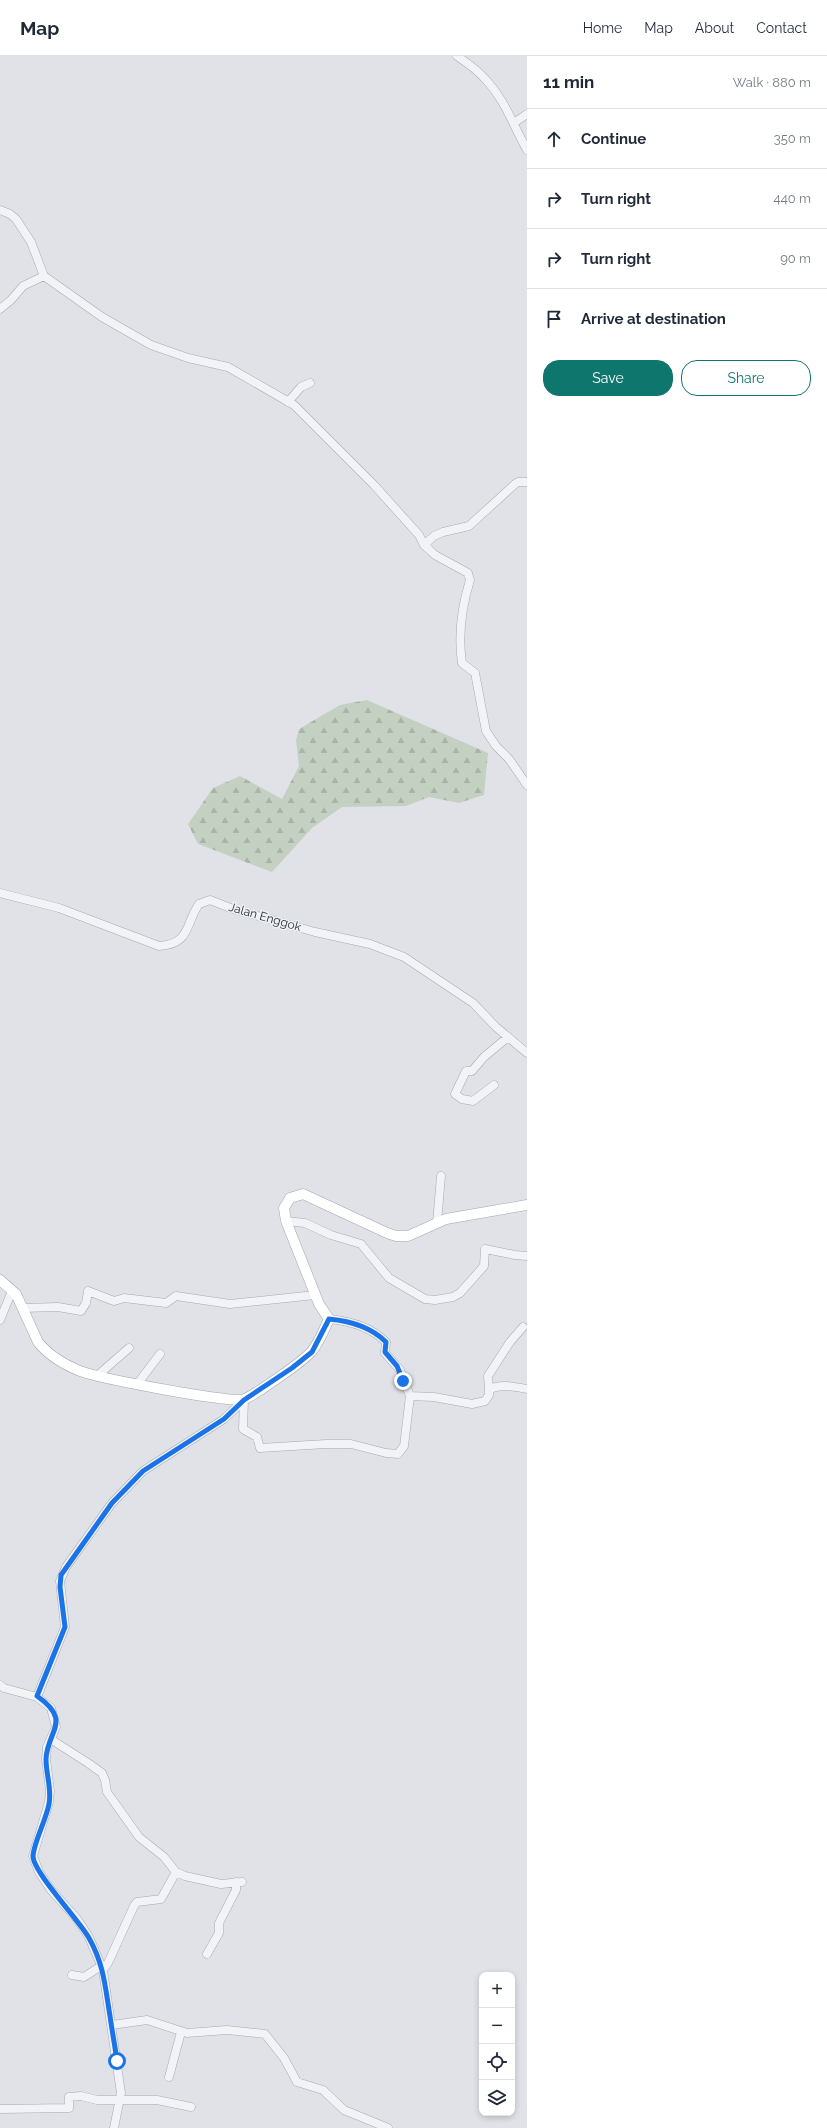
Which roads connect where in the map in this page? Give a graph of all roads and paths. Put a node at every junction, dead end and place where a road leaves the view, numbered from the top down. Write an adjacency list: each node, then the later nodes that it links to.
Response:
1 (457, 56): 3 (street)
2 (527, 114): 3 (street)
3 (514, 122): 4 (street)
4 (527, 150)
5 (0, 210): 6 (street)
6 (44, 276): 7 (street); 9 (street)
7 (0, 309)
8 (310, 383): 9 (street)
9 (288, 402): 11 (street)
10 (527, 482): 11 (street)
11 (424, 545): 12 (street)
12 (527, 784)
13 (0, 893): 14 (street, Jalan Enggok)
14 (508, 1037): 15 (street, Jalan Enggok); 16 (street)
15 (527, 1053)
16 (494, 1085)
17 (441, 1176): 20 (street)
18 (527, 1206): 20 (main road)
19 (286, 1221): 20 (main road); 21 (street); 24 (main road)
20 (437, 1223)
21 (527, 1256)
22 (0, 1280): 23 (main road)
23 (12, 1291): 25 (main road); 27 (street)
24 (315, 1295): 25 (street); 26 (main road)
25 (22, 1308): 31 (main road)
26 (329, 1319): 35 (street); 36 (main road)
27 (0, 1320)
28 (523, 1327): 34 (street)
29 (129, 1348): 31 (street)
30 (160, 1354): 32 (street)
31 (97, 1376): 32 (main road)
32 (138, 1383): 36 (main road)
33 (527, 1389): 34 (street)
34 (489, 1390): 35 (street)
35 (410, 1396): 36 (street)
36 (244, 1400): 38 (street)
37 (0, 1685): 38 (street)
38 (37, 1696): 39 (street)
39 (52, 1740): 40 (street); 42 (street)
40 (176, 1872): 41 (street); 42 (street)
41 (207, 1954)
42 (102, 1968): 43 (street); 44 (street)
43 (72, 1975)
44 (112, 2025): 45 (street); 47 (street)
45 (180, 2032): 46 (street); 51 (street)
46 (169, 2077)
47 (121, 2099): 48 (street); 49 (street); 50 (street)
48 (191, 2106)
49 (0, 2109)
50 (114, 2128)
51 (388, 2128)

